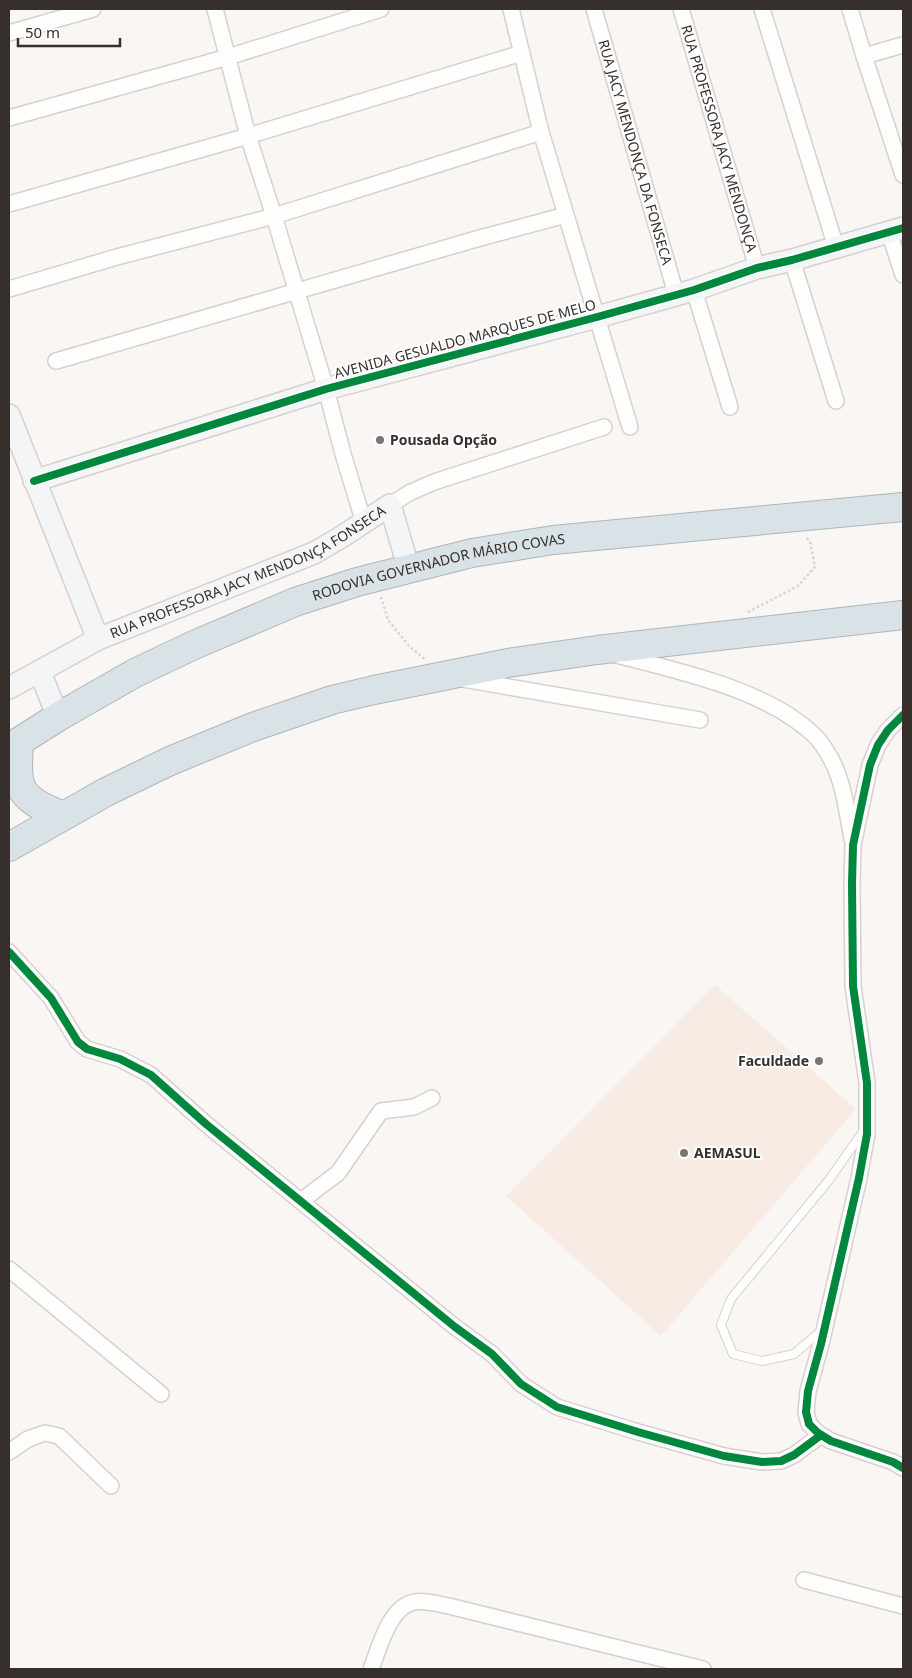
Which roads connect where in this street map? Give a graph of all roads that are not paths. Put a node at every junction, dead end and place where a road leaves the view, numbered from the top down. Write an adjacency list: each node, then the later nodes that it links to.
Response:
1 (93, 9): 9 (street)
2 (215, 9): 13 (street)
3 (381, 9): 13 (street)
4 (511, 9): 11 (street)
5 (594, 9): 29 (street, RUA JACY MENDONÇA DA FONSECA)
6 (681, 9): 25 (street, RUA PROFESSORA JACY MENDONÇA)
7 (762, 9): 23 (street)
8 (850, 9): 12 (street)
9 (9, 33)
10 (903, 46): 12 (street)
11 (522, 53): 15 (street); 17 (street)
12 (864, 56): 16 (street)
13 (228, 57): 14 (street); 17 (street)
14 (9, 118)
15 (541, 132): 20 (street); 21 (street)
16 (897, 134): 18 (street)
17 (248, 136): 19 (street); 21 (street)
18 (903, 175)
19 (9, 204)
20 (566, 215): 28 (street); 30 (street)
21 (274, 216): 27 (street); 28 (street)
22 (896, 230): 23 (street, AVENIDA GESUALDO MARQUES DE MELO); 26 (street)
23 (836, 247): 24 (street, AVENIDA GESUALDO MARQUES DE MELO)
24 (792, 260): 25 (street, AVENIDA GESUALDO MARQUES DE MELO); 33 (street)
25 (757, 268): 29 (street, AVENIDA GESUALDO MARQUES DE MELO)
26 (903, 275)
27 (9, 289)
28 (297, 292): 31 (street); 32 (street)
29 (685, 292): 30 (street, AVENIDA GESUALDO MARQUES DE MELO); 34 (street, RUA JACY MENDONÇA DA FONSECA)
30 (597, 317): 32 (street, AVENIDA GESUALDO MARQUES DE MELO); 37 (street)
31 (56, 361)
32 (326, 389): 38 (street, AVENIDA GESUALDO MARQUES DE MELO); 41 (street)
33 (836, 401)
34 (730, 406)
35 (9, 416): 38 (street)
36 (604, 427): 39 (street, RUA PROFESSORA JACY MENDONÇA FONSECA)
37 (630, 428)
38 (34, 481): 44 (street)
39 (390, 505): 41 (street, RUA PROFESSORA JACY MENDONÇA FONSECA); 42 (street)
40 (903, 507): 42 (highway, RODOVIA GOVERNADOR MÁRIO COVAS)
41 (364, 523): 44 (street, RUA PROFESSORA JACY MENDONÇA FONSECA)
42 (409, 569): 50 (highway, RODOVIA GOVERNADOR MÁRIO COVAS)
43 (903, 615): 45 (highway)
44 (98, 639): 46 (street, RUA PROFESSORA JACY MENDONÇA FONSECA)
45 (597, 650): 47 (highway); 54 (street)
46 (40, 672): 48 (street, RUA PROFESSORA JACY MENDONÇA FONSECA); 50 (street)
47 (444, 676): 51 (street); 53 (highway)
48 (9, 688)
49 (903, 715): 54 (street)
50 (58, 717): 52 (highway, RODOVIA GOVERNADOR MÁRIO COVAS)
51 (700, 720)
52 (14, 745): 53 (highway)
53 (63, 816): 55 (highway)
54 (854, 845): 58 (street)
55 (9, 847)
56 (9, 952): 59 (street)
57 (432, 1098): 59 (street)
58 (868, 1124): 61 (street); 61 (lane)
59 (301, 1201): 63 (street)
60 (9, 1269): 62 (street)
61 (825, 1328): 63 (street)
62 (161, 1394)
63 (821, 1435): 65 (street)
64 (9, 1452): 66 (street)
65 (903, 1468)
66 (111, 1486)
67 (804, 1580): 68 (street)
68 (903, 1606)
69 (371, 1669): 70 (street)
70 (703, 1669)

